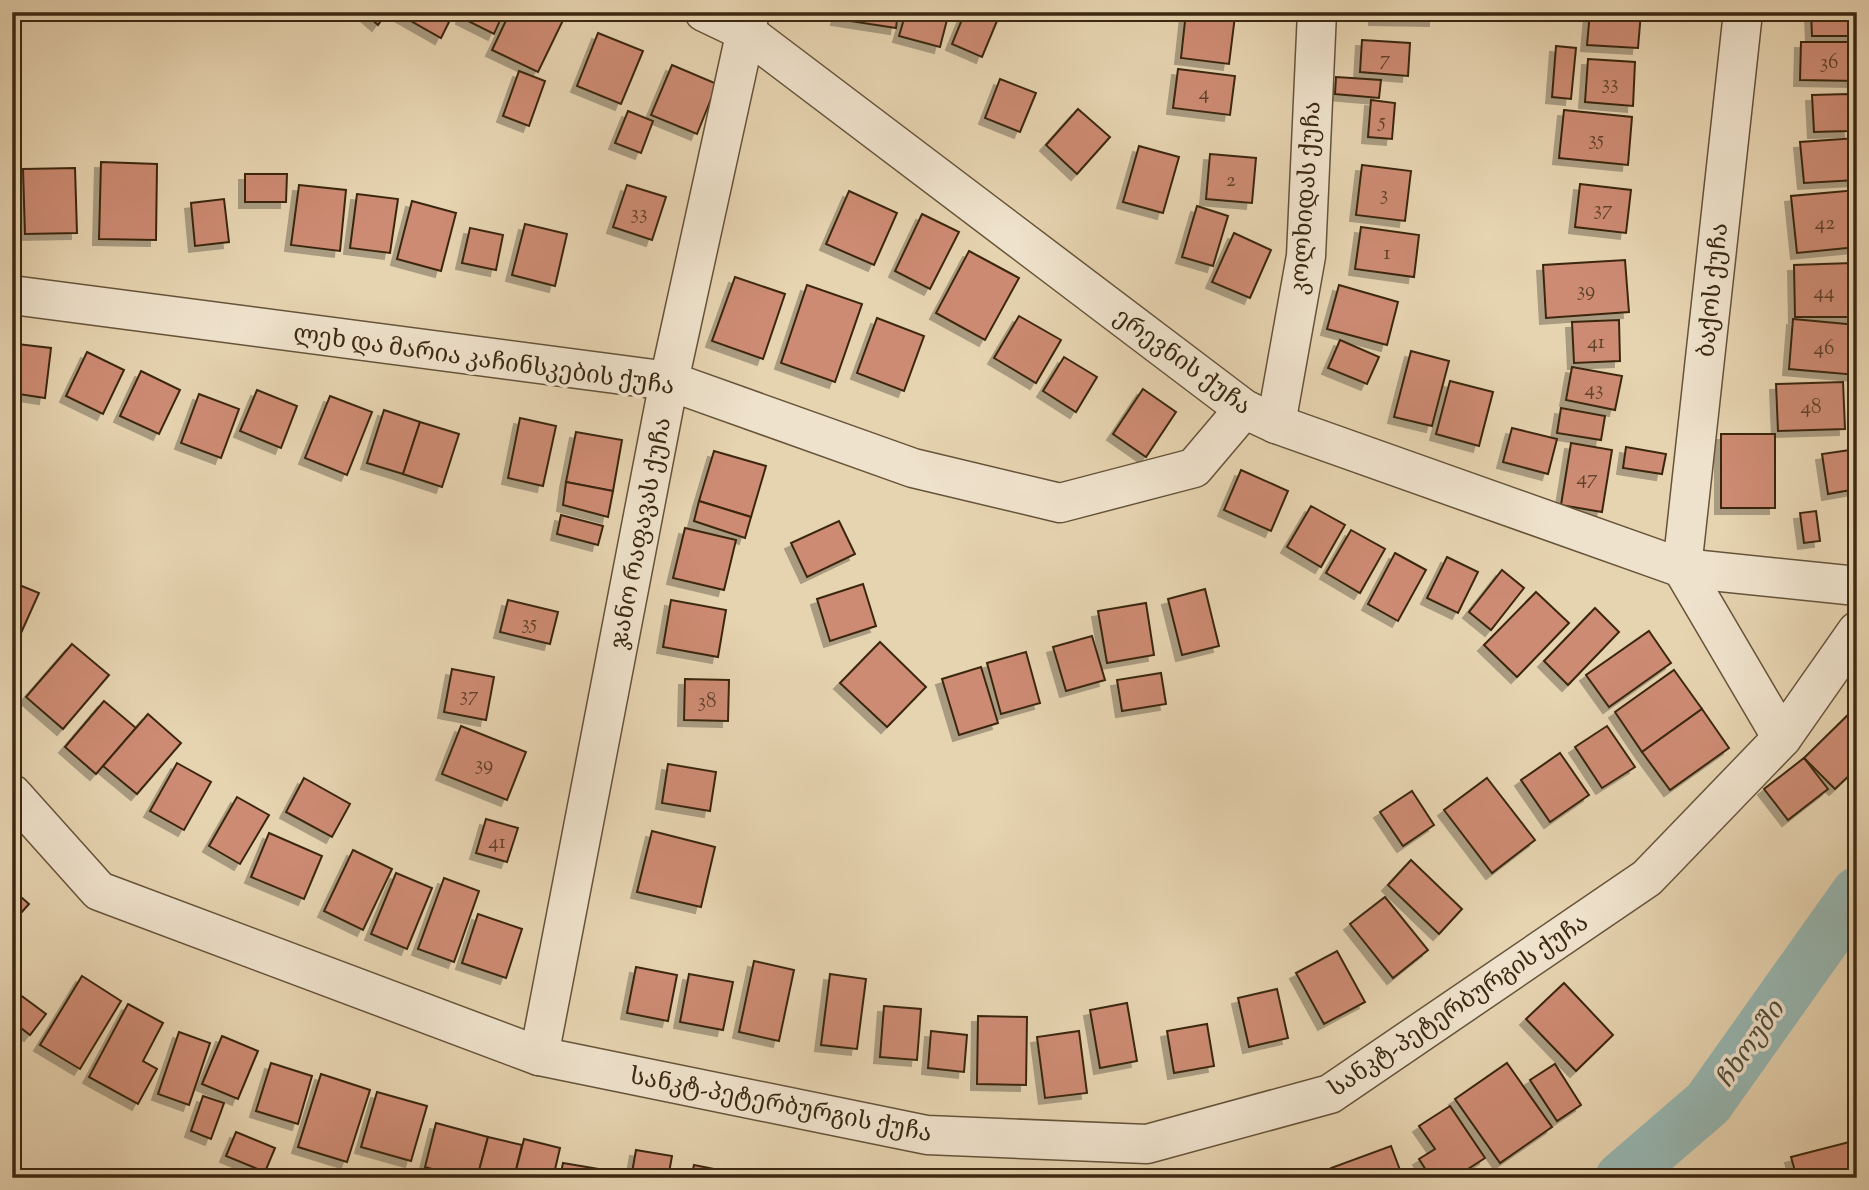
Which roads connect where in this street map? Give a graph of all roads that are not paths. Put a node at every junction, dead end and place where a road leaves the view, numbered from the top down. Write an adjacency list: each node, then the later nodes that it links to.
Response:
1 (704, 12): 4 (street, ერევნის ქუჩა)
2 (1317, 12): 7 (street, კოლხიდას ქუჩა)
3 (1743, 12): 8 (street, ბაქოს ქუჩა)
4 (748, 22): 6 (street, ჯანო რაფავას ქუჩა); 7 (street, ერევნის ქუჩა)
5 (12, 295): 6 (street, ლეხ და მარია კაჩინსკების ქუჩა)
6 (669, 381): 7 (street, ლეხ და მარია კაჩინსკების ქუჩა); 13 (street, ჯანო რაფავას ქუჩა)
7 (1260, 417): 8 (street, ერევნის ქუჩა)
8 (1682, 568): 9 (street, ერევნის ქუჩა); 11 (street)
9 (1857, 586)
10 (1857, 631): 11 (street, სანკტ-პეტერბურგის ქუჩა)
11 (1782, 738): 13 (street, სანკტ-პეტერბურგის ქუჩა)
12 (12, 794): 13 (street, სანკტ-პეტერბურგის ქუჩა)
13 (539, 1056)

